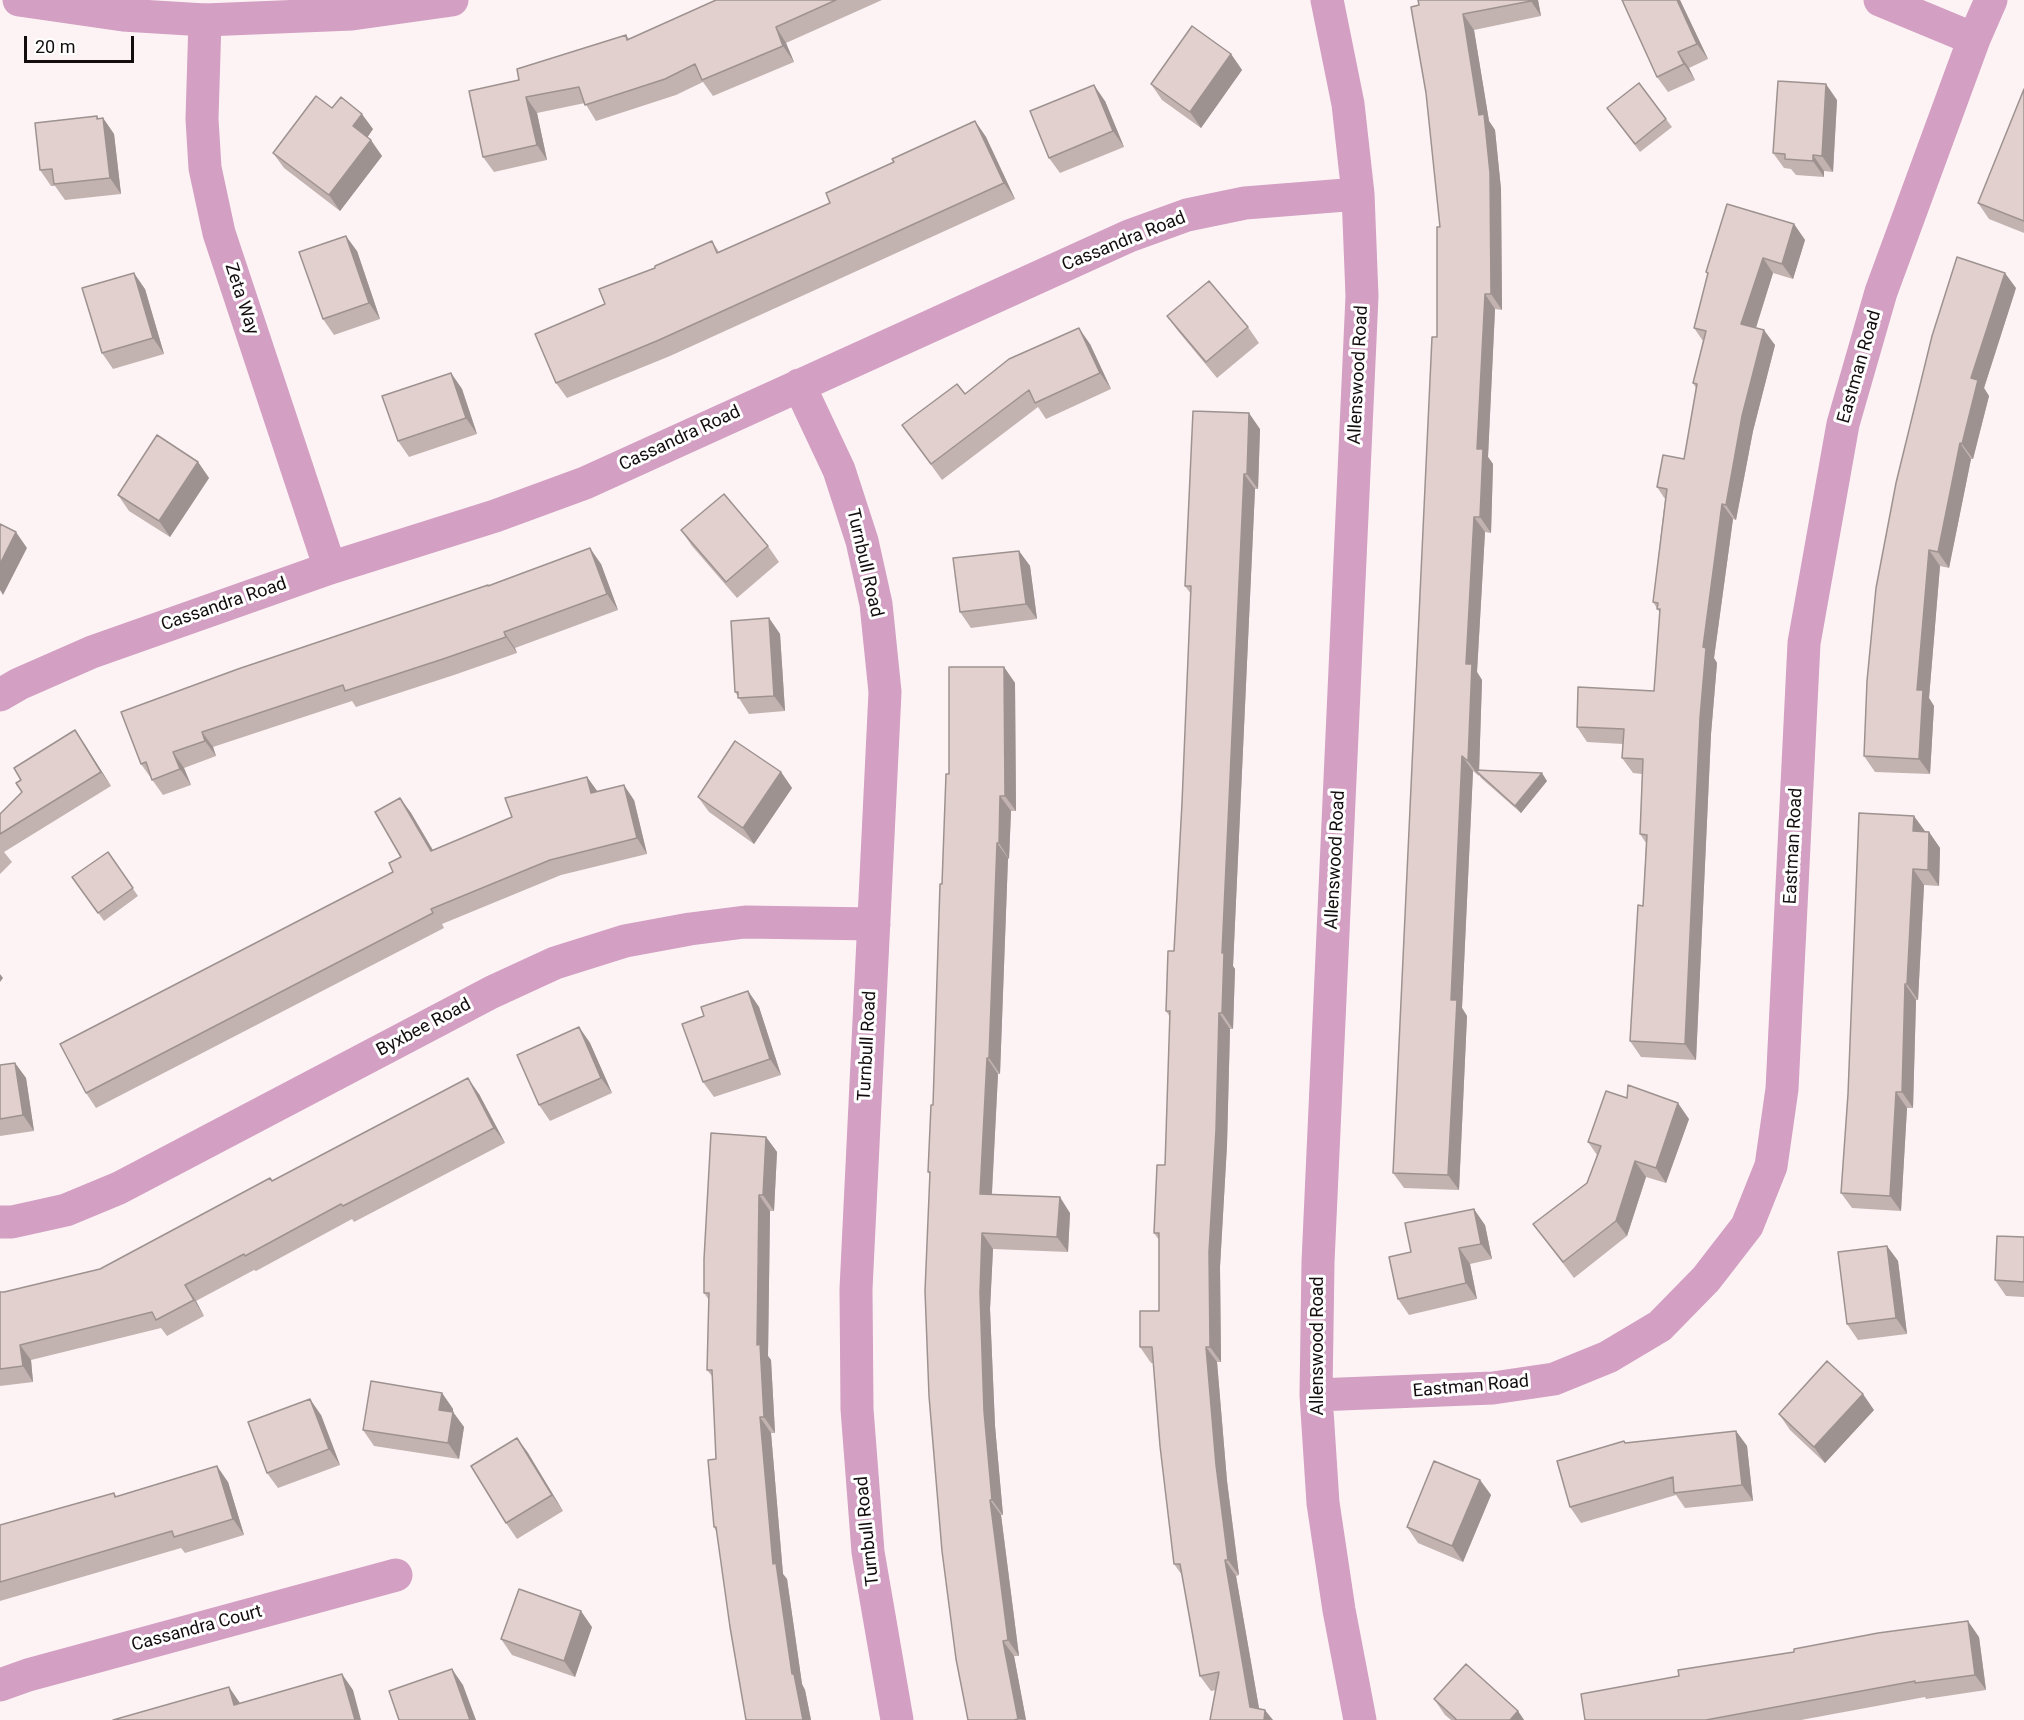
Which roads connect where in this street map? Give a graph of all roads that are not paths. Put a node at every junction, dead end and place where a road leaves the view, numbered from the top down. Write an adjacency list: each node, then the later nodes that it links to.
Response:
1 (19, 0): 6 (street)
2 (452, 0): 6 (street)
3 (1327, 0): 8 (street, Allenswood Road)
4 (1880, 0): 7 (street)
5 (1991, 0): 7 (street, Eastman Road)
6 (205, 20): 10 (street, Zeta Way)
7 (1974, 39): 14 (street, Eastman Road)
8 (1358, 194): 9 (street, Cassandra Road); 14 (street, Allenswood Road)
9 (799, 385): 10 (street, Cassandra Road); 12 (street, Turnbull Road)
10 (330, 568): 11 (street, Cassandra Road)
11 (0, 695)
12 (874, 924): 13 (street, Byxbee Road); 17 (street, Turnbull Road)
13 (0, 1222)
14 (1316, 1395): 18 (street, Allenswood Road)
15 (396, 1575): 16 (street, Cassandra Court)
16 (0, 1685)
17 (897, 1720)
18 (1359, 1720)

